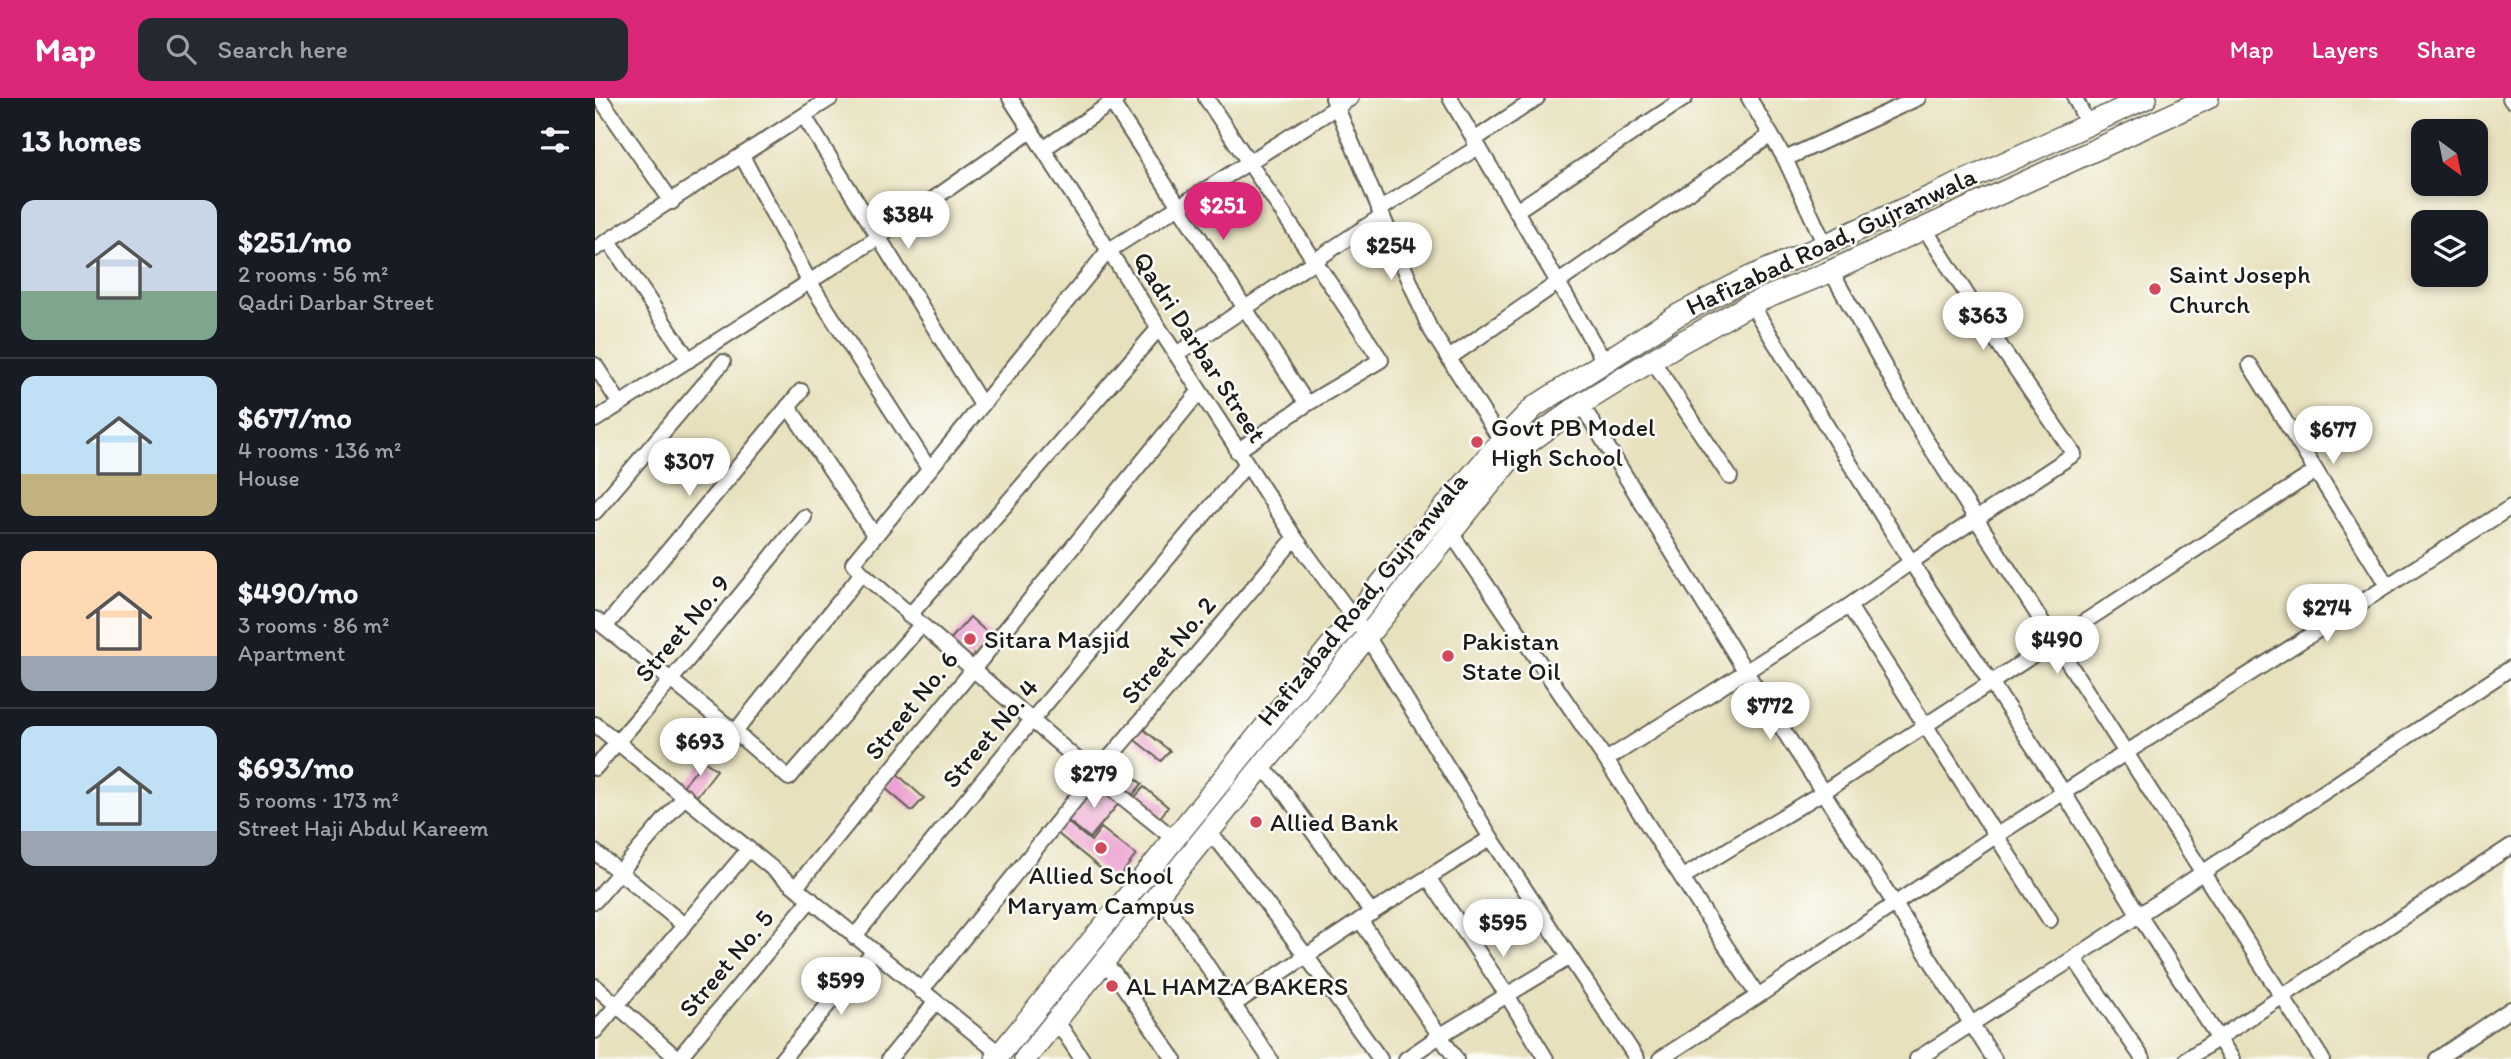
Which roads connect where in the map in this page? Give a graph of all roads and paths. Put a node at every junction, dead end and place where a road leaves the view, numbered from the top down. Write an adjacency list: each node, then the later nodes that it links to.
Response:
1 (600, 98): 25 (street)
2 (831, 98): 16 (street)
3 (1010, 98): 18 (street, Qadri Darbar Street)
4 (1206, 98): 24 (street)
5 (1350, 98): 15 (street)
6 (1450, 98): 20 (street)
7 (1537, 98): 20 (street)
8 (1685, 98): 27 (street)
9 (1749, 98): 19 (street)
10 (1918, 98): 23 (street)
11 (2075, 98): 17 (street)
12 (2146, 98): 17 (main road)
13 (2208, 98): 29 (main road, Hafizabad Road, Gujranwala)
14 (1113, 99): 21 (street); 26 (street)
15 (1335, 103): 24 (street); 28 (street)
16 (804, 116): 22 (street); 30 (street)
17 (2088, 125): 32 (main road)
18 (1031, 131): 21 (street, Qadri Darbar Street); 30 (street)
19 (1771, 135): 23 (street); 38 (street)
20 (1476, 144): 27 (street); 28 (street)
21 (1042, 149): 34 (street, Qadri Darbar Street)
22 (742, 156): 25 (street); 37 (street)
23 (1785, 159): 32 (street)
24 (1248, 162): 26 (street); 35 (street)
25 (672, 202): 31 (street)
26 (1179, 207): 34 (street); 40 (street)
27 (1516, 211): 38 (street)
28 (1380, 213): 35 (street); 43 (street)
29 (1925, 229): 36 (main road, Hafizabad Road, Gujranwala); 67 (street)
30 (879, 237): 37 (street); 55 (street)
31 (609, 241): 33 (street); 44 (street)
32 (1825, 245): 46 (main road)
33 (595, 249)
34 (1108, 251): 41 (street, Qadri Darbar Street); 55 (street)
35 (1314, 260): 40 (street); 53 (street)
36 (1831, 271): 39 (main road, Hafizabad Road, Gujranwala); 67 (street)
37 (809, 281): 44 (street); 61 (street)
38 (1558, 283): 43 (street); 46 (street)
39 (1751, 304): 45 (main road, Hafizabad Road, Gujranwala); 71 (street)
40 (1246, 309): 42 (street); 53 (street)
41 (1159, 328): 42 (street, Qadri Darbar Street); 75 (street)
42 (1176, 354): 51 (street, Qadri Darbar Street)
43 (1449, 358): 58 (street)
44 (689, 360): 52 (street)
45 (1652, 360): 54 (main road, Hafizabad Road, Gujranwala); 63 (street)
46 (1604, 361): 58 (main road)
47 (723, 362): 65 (street)
48 (595, 365): 52 (street)
49 (2250, 365): 62 (street)
50 (801, 391): 56 (street)
51 (1199, 392): 59 (street, Qadri Darbar Street); 82 (street, Street No. 6)
52 (620, 404): 57 (street)
53 (1307, 404): 59 (street)
54 (1581, 404): 68 (main road, Hafizabad Road, Gujranwala); 83 (street)
55 (982, 405): 61 (street)
56 (788, 406): 69 (street); 77 (street)
57 (595, 420)
58 (1501, 441): 76 (main road)
59 (1237, 451): 60 (street, Qadri Darbar Street)
60 (1246, 465): 70 (street, Qadri Darbar Street); 86 (street, Street No. 4)
61 (929, 469): 69 (street)
62 (2316, 471): 73 (street); 80 (street)
63 (1730, 477)
64 (2511, 507): 73 (street)
65 (595, 512)
66 (804, 517): 84 (street, Street No. 9)
67 (1976, 518): 71 (street); 80 (street)
68 (1451, 533): 79 (main road, Hafizabad Road, Gujranwala); 92 (street)
69 (875, 536): 72 (street)
70 (1295, 538): 76 (street, Qadri Darbar Street); 95 (street, Street No. 2)
71 (1911, 562): 74 (street); 85 (street)
72 (862, 573): 75 (street); 89 (street)
73 (2387, 585): 91 (street)
74 (1849, 606): 83 (street); 88 (street)
75 (909, 616): 78 (street)
76 (1353, 619): 79 (street, Qadri Darbar Street); 101 (main road)
77 (600, 623): 84 (street)
78 (921, 625): 82 (street); 89 (street)
79 (1367, 636): 94 (main road, Hafizabad Road, Gujranwala); 102 (street, Qadri Darbar Street)
80 (2056, 642): 85 (street); 91 (street)
81 (2511, 668): 107 (street)
82 (972, 669): 86 (street); 110 (street, Street No. 6)
83 (1746, 672): 92 (street); 96 (street)
84 (671, 680): 89 (street); 90 (street, Street No. 9)
85 (1993, 683): 88 (street); 97 (street)
86 (1032, 720): 95 (street); 119 (street, Street No. 4)
87 (595, 724): 90 (street)
88 (1925, 726): 96 (street); 100 (street)
89 (735, 732)
90 (616, 742): 93 (street, Street No. 9); 98 (street)
91 (2125, 753): 97 (street); 107 (street)
92 (1606, 760): 108 (street)
93 (595, 768)
94 (1261, 768): 99 (main road, Hafizabad Road, Gujranwala); 116 (street)
95 (1095, 775): 101 (street); 126 (street, Street No. 2)
96 (1823, 792): 108 (street); 114 (street)
97 (2064, 793): 100 (street); 115 (street)
98 (685, 796): 104 (street); 106 (street)
99 (1208, 834): 112 (main road, Hafizabad Road, Gujranwala); 121 (street)
100 (1997, 835): 114 (street); 117 (street)
101 (1174, 838): 139 (main road)
102 (1491, 838): 109 (street); 122 (street, Qadri Darbar Street)
103 (2511, 846): 129 (street)
104 (749, 849): 110 (street); 118 (street)
105 (595, 852): 106 (street)
106 (620, 871): 113 (street); 118 (street)
107 (2202, 872): 115 (street); 129 (street)
108 (1682, 877): 128 (street)
109 (1429, 879): 116 (street); 127 (street)
110 (796, 887): 111 (street)
111 (811, 899): 119 (street); 140 (street, Street No. 5)
112 (1155, 899): 124 (main road, Hafizabad Road, Gujranwala); 131 (street)
113 (595, 901)
114 (1895, 904): 128 (street); 135 (street)
115 (2139, 915): 123 (street); 138 (street)
116 (1366, 917): 121 (street); 137 (street)
117 (2050, 920)
118 (684, 925): 132 (street)
119 (854, 937): 120 (street)
120 (873, 952): 126 (street); 141 (street)
121 (1307, 957): 131 (street); 147 (street)
122 (1570, 957): 127 (street); 151 (street, Qadri Darbar Street)
123 (2074, 958): 135 (street); 155 (street)
124 (1104, 964): 134 (main road, Hafizabad Road, Gujranwala); 145 (street)
125 (595, 986): 132 (street)
126 (921, 991): 130 (street)
127 (1507, 995): 137 (street); 150 (street)
128 (1758, 996): 152 (street)
129 (2283, 996): 138 (street); 158 (street)
130 (935, 1003): 139 (street); 142 (street)
131 (1233, 1005): 146 (street)
132 (617, 1006): 136 (street); 140 (street)
133 (2511, 1009): 159 (street)
134 (1056, 1020): 143 (main road, Hafizabad Road, Gujranwala); 144 (street)
135 (1972, 1024): 153 (street); 154 (street)
136 (595, 1031)
137 (1441, 1035): 148 (street); 149 (street)
138 (2218, 1038): 156 (street); 157 (street)
139 (998, 1056)
140 (678, 1059)
141 (782, 1059)
142 (888, 1059)
143 (1025, 1059)
144 (1082, 1059)
145 (1174, 1059)
146 (1270, 1059)
147 (1380, 1059)
148 (1406, 1059)
149 (1456, 1059)
150 (1546, 1059)
151 (1637, 1059)
152 (1660, 1059)
153 (1917, 1059)
154 (1994, 1059)
155 (2143, 1059)
156 (2186, 1059)
157 (2232, 1059)
158 (2322, 1059)
159 (2437, 1059)

